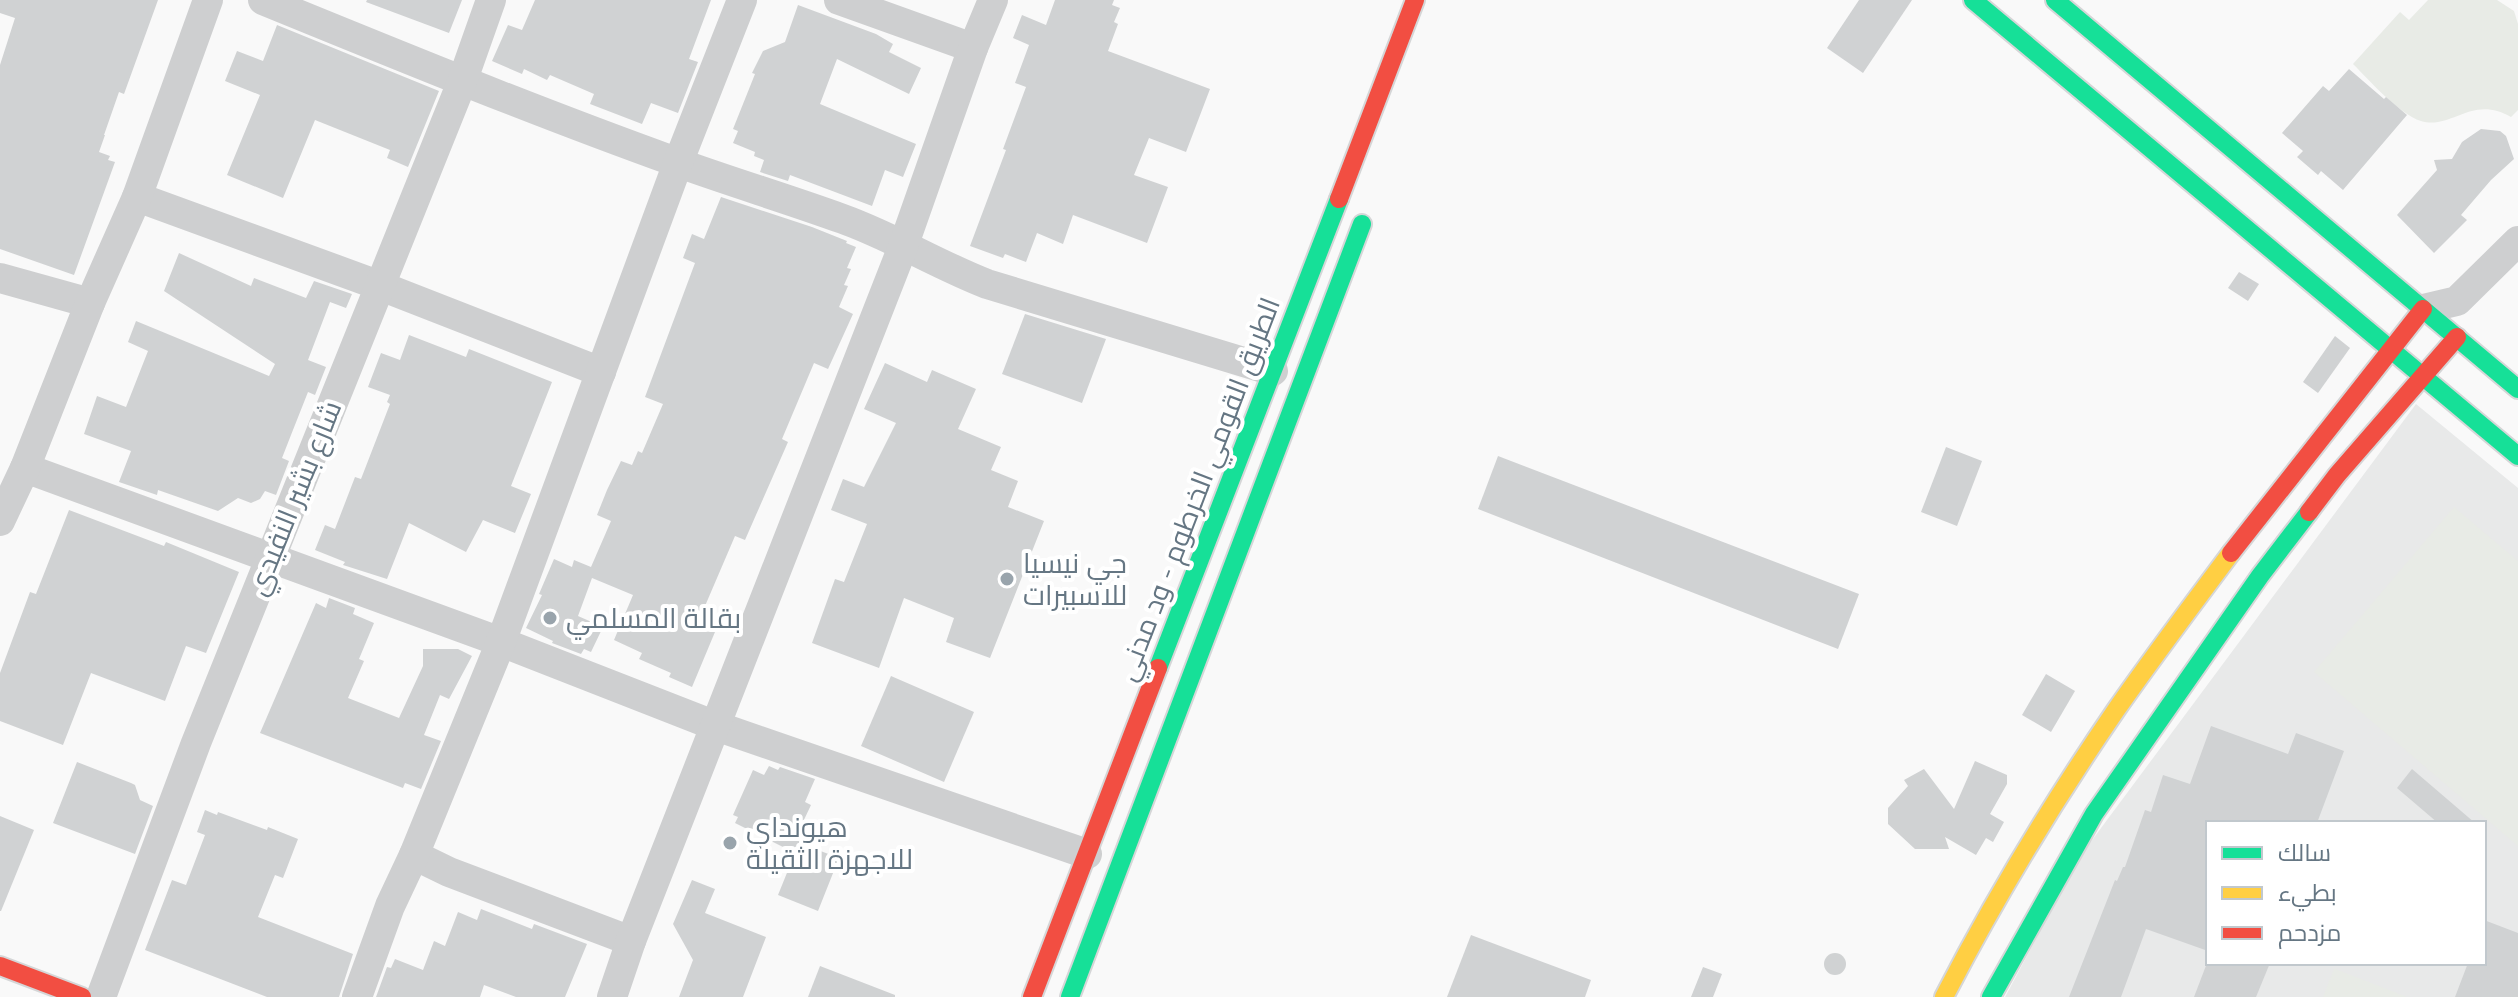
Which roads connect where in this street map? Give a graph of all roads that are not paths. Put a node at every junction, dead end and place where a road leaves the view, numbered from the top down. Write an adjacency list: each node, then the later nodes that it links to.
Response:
1 (208, 0): 13 (street)
2 (263, 0): 11 (street)
3 (491, 0): 11 (street, شارع بشير النفيدي)
4 (742, 0): 12 (street)
5 (839, 0): 10 (street)
6 (993, 0): 10 (street)
7 (1415, 0): 24 (main road, الطريق القومي الخرطوم - ود مدني)
8 (1973, 0): 23 (main road)
9 (2055, 0): 21 (main road)
10 (973, 48): 16 (street)
11 (462, 82): 12 (street); 18 (street, شارع بشير النفيدي)
12 (678, 163): 16 (street); 25 (street)
13 (137, 197): 18 (street); 20 (street)
14 (1369, 206): 45 (main road, الطريق القومي الخرطوم - ود مدني)
15 (2518, 241): 19 (street)
16 (904, 244): 24 (street); 35 (street)
17 (0, 278): 20 (street)
18 (378, 285): 25 (street); 33 (street, شارع بشير النفيدي)
19 (2457, 301): 21 (street); 22 (street)
20 (90, 303): 30 (street)
21 (2423, 309): 22 (main road); 23 (main road)
22 (2457, 337): 26 (main road); 27 (main road)
23 (2390, 348): 26 (main road); 28 (main road)
24 (1273, 371): 36 (main road, الطريق القومي الخرطوم - ود مدني)
25 (601, 372): 34 (street)
26 (2423, 376): 29 (main road); 31 (main road)
27 (2518, 389)
28 (2309, 449): 31 (main road); 46 (main road)
29 (2518, 456)
30 (25, 468): 32 (street); 33 (street)
31 (2337, 475): 47 (main road)
32 (0, 521)
33 (270, 558): 34 (street); 41 (street, شارع بشير النفيدي)
34 (501, 642): 35 (street); 37 (street)
35 (716, 726): 36 (street); 38 (street)
36 (1087, 854): 44 (main road, الطريق القومي الخرطوم - ود مدني)
37 (414, 855): 38 (street); 42 (street)
38 (631, 941): 43 (street)
39 (0, 966): 40 (main road)
40 (82, 997)
41 (101, 997)
42 (357, 997)
43 (612, 997)
44 (1032, 997)
45 (1070, 997)
46 (1944, 997)
47 (1991, 997)

